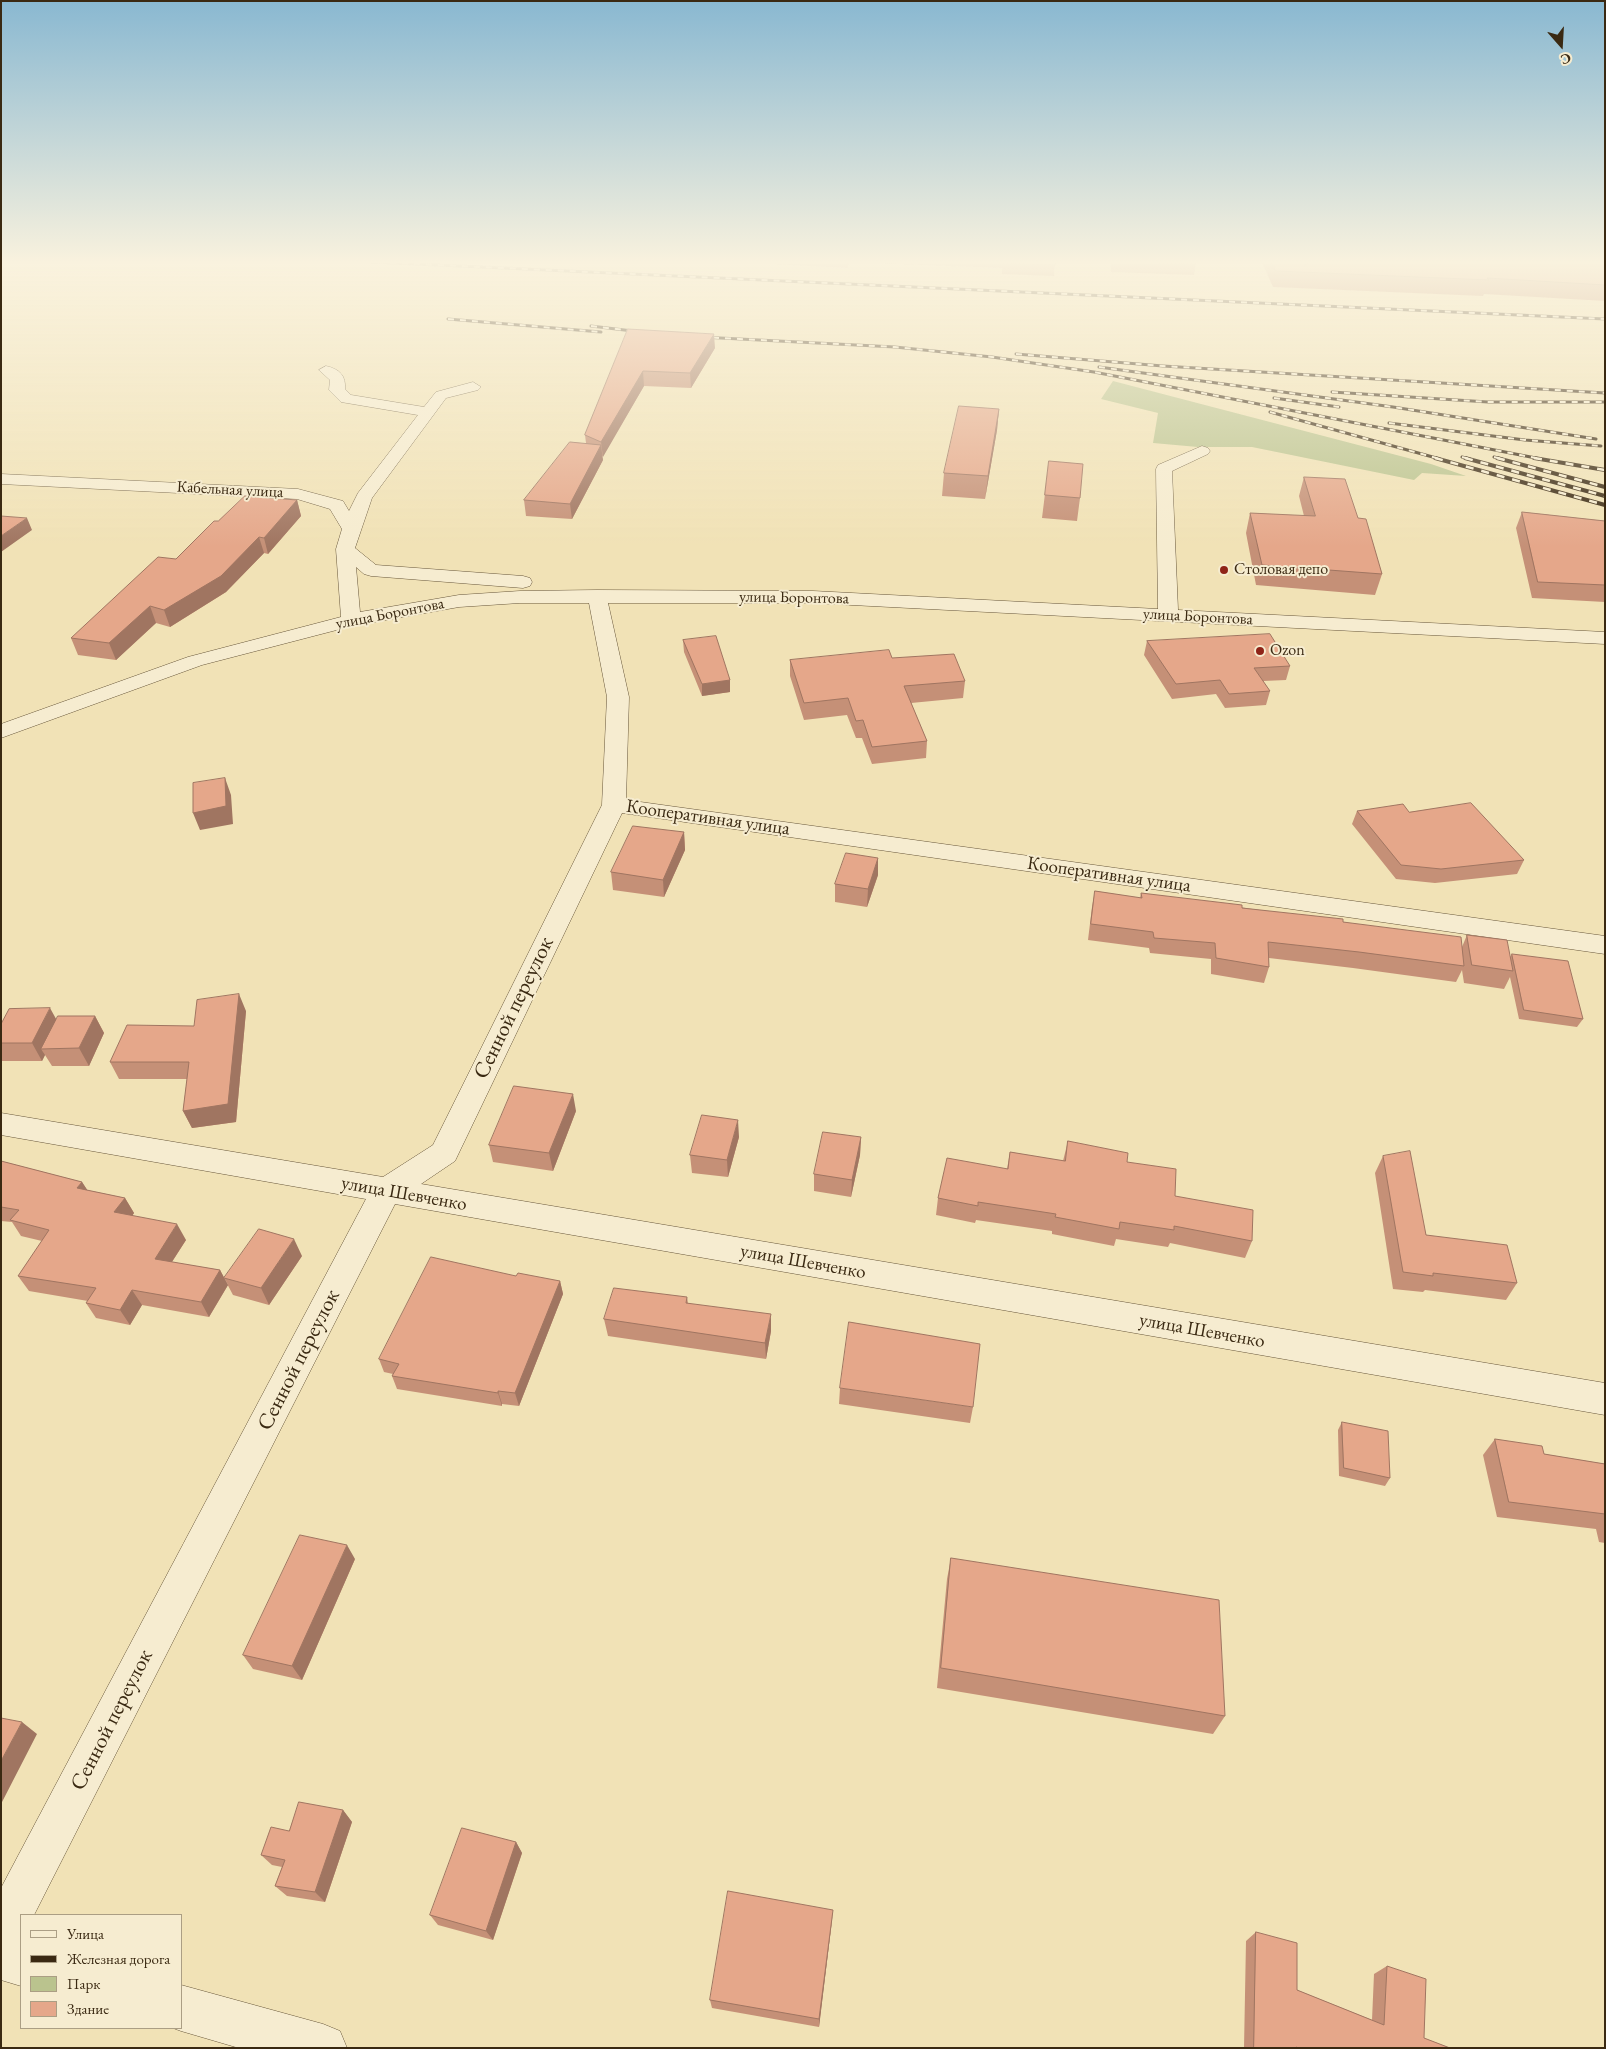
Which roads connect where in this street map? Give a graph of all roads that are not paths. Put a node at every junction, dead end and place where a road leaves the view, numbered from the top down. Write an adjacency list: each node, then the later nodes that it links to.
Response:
1 (326, 370): 3 (street)
2 (473, 386): 3 (street)
3 (428, 412): 6 (street)
4 (1202, 451): 10 (street)
5 (1, 479): 6 (street, Кабельная улица)
6 (351, 529): 7 (street)
7 (345, 549): 9 (street); 11 (street)
8 (597, 596): 9 (street, улица Боронтова); 11 (street, улица Боронтова); 16 (street)
9 (711, 598): 10 (street, улица Боронтова)
10 (1168, 615): 12 (street, улица Боронтова)
11 (351, 620): 14 (street, улица Боронтова)
12 (1605, 638)
13 (1, 718): 14 (street)
14 (29, 722): 15 (street, улица Боронтова)
15 (1, 732)
16 (614, 805): 17 (street, Кооперативная улица); 19 (street, Сенной переулок)
17 (1605, 945)
18 (1, 1124): 19 (street, улица Шевченко)
19 (386, 1191): 20 (street, улица Шевченко); 21 (street, Сенной переулок)
20 (1605, 1399)
21 (1, 1934)
22 (1, 1957): 23 (street)
23 (20, 1963)
24 (182, 2008): 25 (street)
25 (323, 2048)

